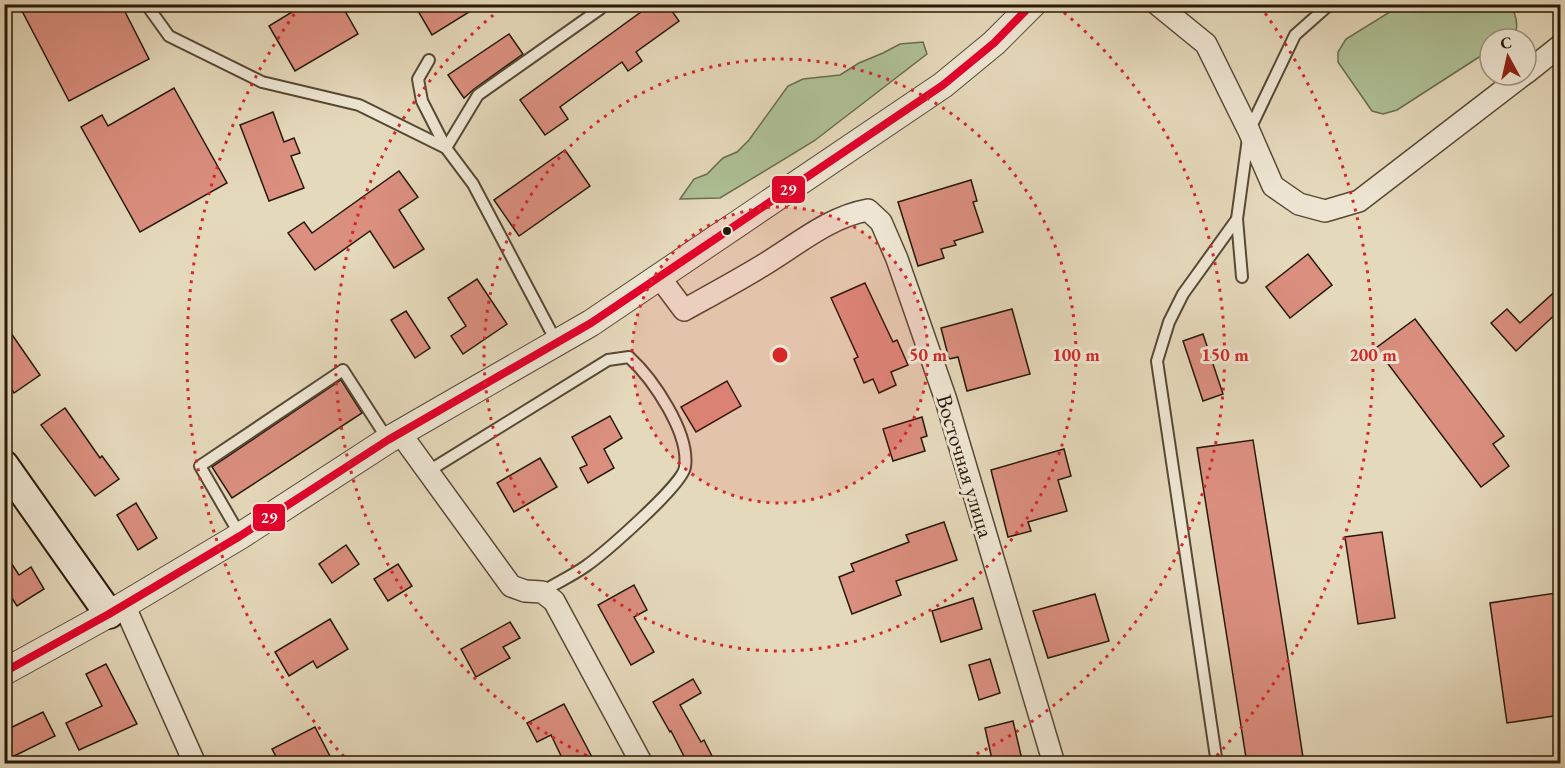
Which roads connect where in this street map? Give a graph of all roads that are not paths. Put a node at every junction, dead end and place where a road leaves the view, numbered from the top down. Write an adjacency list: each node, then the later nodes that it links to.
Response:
1 (146, 4): 11 (lane)
2 (602, 4): 11 (lane)
3 (1033, 4): 14 (street)
4 (1157, 4): 10 (street)
5 (1330, 4): 10 (lane)
6 (1560, 46): 8 (street)
7 (429, 60): 11 (lane)
8 (1538, 63)
9 (1507, 87): 10 (street)
10 (1249, 130): 12 (lane)
11 (446, 148): 15 (lane)
12 (1237, 219): 13 (lane); 26 (lane)
13 (1242, 277)
14 (660, 278): 15 (street); 25 (street, Восточная улица)
15 (557, 344): 16 (street)
16 (394, 436): 18 (street); 19 (street); 19 (lane)
17 (4, 465): 21 (main road)
18 (427, 472): 20 (street); 20 (lane)
19 (240, 536): 21 (street)
20 (542, 591): 24 (street)
21 (117, 610): 22 (street); 23 (street)
22 (4, 672)
23 (195, 764)
24 (642, 764)
25 (1054, 764)
26 (1217, 764)

